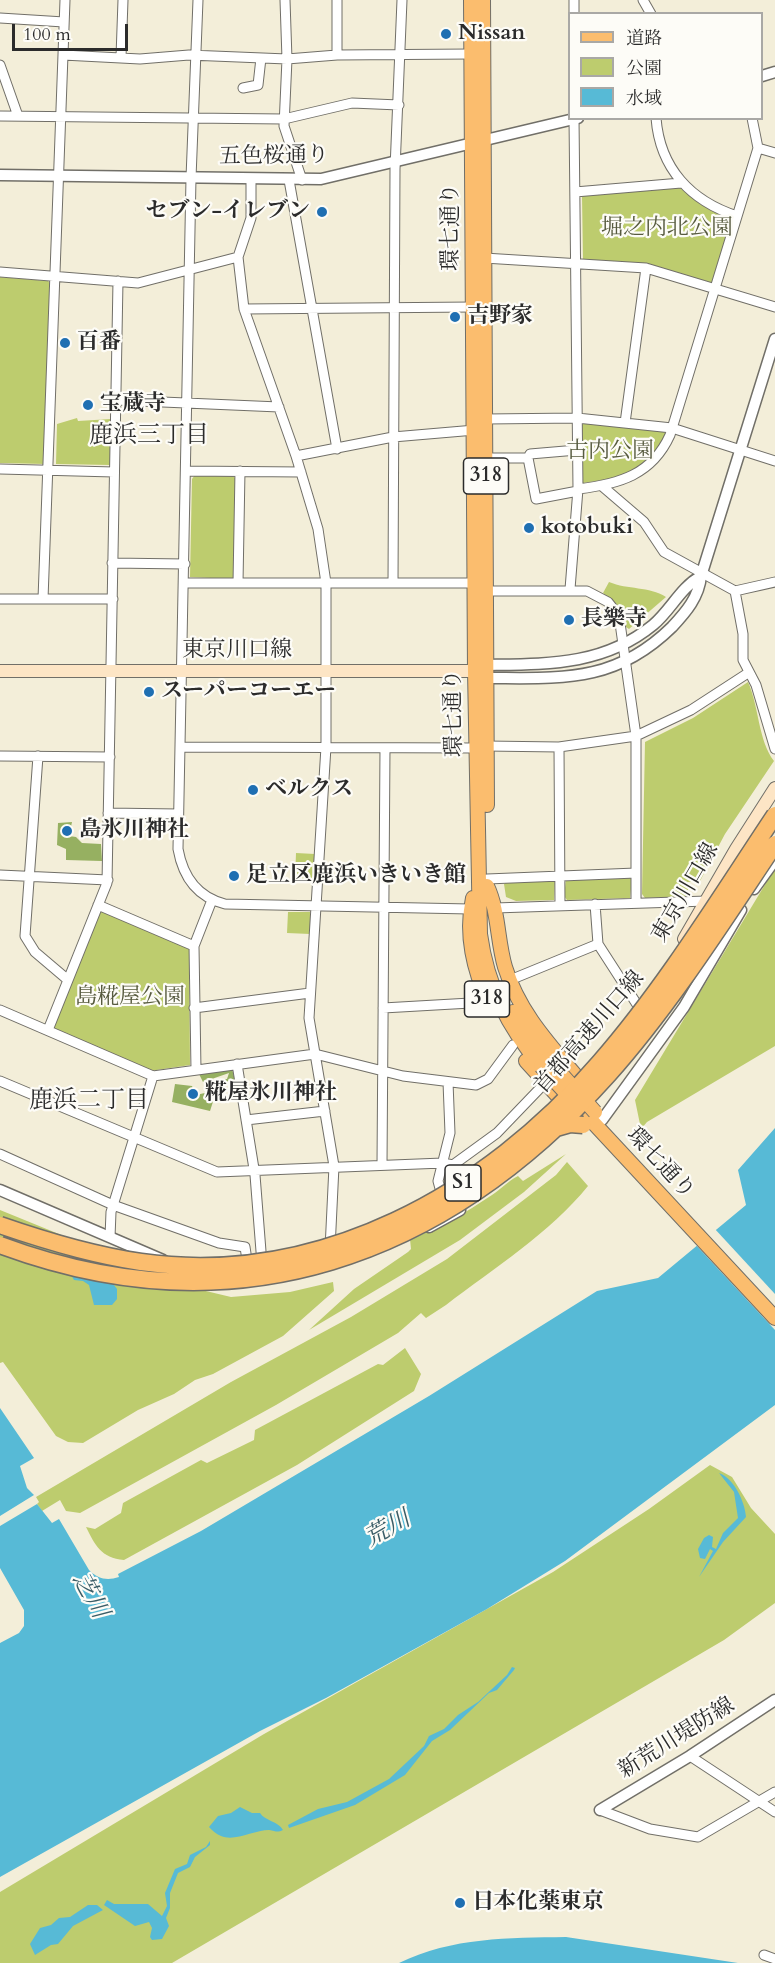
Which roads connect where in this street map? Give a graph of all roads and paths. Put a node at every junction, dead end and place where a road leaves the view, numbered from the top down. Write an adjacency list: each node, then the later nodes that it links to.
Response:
1 (64, 0): 10 (street)
2 (123, 0): 16 (street)
3 (198, 0): 15 (street)
4 (285, 0): 18 (street)
5 (337, 0): 14 (street)
6 (402, 0): 11 (street)
7 (471, 0): 12 (main road, 環七通り / 318)
8 (483, 0): 31 (main road, 環七通り / 318)
9 (0, 18): 10 (street)
10 (64, 22): 13 (street)
11 (401, 54): 12 (street); 14 (street); 21 (street)
12 (471, 54): 31 (main road, 環七通り / 318)
13 (63, 55): 16 (street); 24 (street)
14 (337, 55): 18 (street)
15 (196, 56): 16 (street); 17 (street); 25 (street)
16 (121, 57)
17 (261, 58): 18 (street); 20 (street)
18 (287, 60): 26 (street)
19 (0, 65): 23 (street)
20 (243, 88)
21 (399, 105): 26 (street); 34 (street)
22 (0, 116): 23 (street)
23 (18, 116): 24 (street)
24 (62, 116): 25 (street); 36 (street)
25 (193, 117): 26 (street); 37 (street)
26 (284, 118): 40 (street)
27 (572, 120): 31 (street, 五色桜通り)
28 (576, 120): 42 (street)
29 (656, 120): 41 (street)
30 (752, 120): 32 (street)
31 (477, 142): 34 (street, 五色桜通り); 45 (main road, 環七通り / 318); 53 (main road, 環七通り / 318)
32 (758, 148): 33 (street); 43 (street)
33 (775, 153)
34 (396, 162): 40 (street, 五色桜通り); 55 (street)
35 (0, 175): 36 (street, 五色桜通り)
36 (58, 176): 37 (street, 五色桜通り); 50 (street)
37 (191, 178): 38 (street, 五色桜通り); 48 (street)
38 (251, 179): 39 (street, 五色桜通り); 44 (street)
39 (289, 180): 40 (street, 五色桜通り); 57 (street)
40 (302, 180)
41 (681, 183): 42 (street); 43 (street)
42 (575, 192): 46 (street)
43 (737, 216): 52 (street)
44 (238, 257): 48 (street); 56 (street)
45 (484, 258): 46 (street); 63 (main road, 環七通り / 318)
46 (576, 264): 47 (street); 62 (street)
47 (646, 268): 52 (street); 64 (street)
48 (190, 269): 51 (street); 60 (street)
49 (0, 272): 50 (street)
50 (56, 276): 51 (street); 76 (street)
51 (118, 281): 59 (street)
52 (715, 289): 54 (street); 65 (street)
53 (473, 307): 55 (street); 66 (main road, 環七通り / 318)
54 (775, 307)
55 (395, 308): 57 (street); 67 (street)
56 (244, 309): 57 (street); 61 (street)
57 (314, 309): 68 (street)
58 (775, 339): 70 (street)
59 (116, 400): 60 (street); 79 (street)
60 (188, 403): 61 (street); 77 (street)
61 (279, 407): 71 (street)
62 (577, 418): 63 (street); 64 (street); 69 (street)
63 (486, 419): 72 (main road, 環七通り / 318)
64 (625, 423): 65 (street)
65 (672, 428): 70 (street); 81 (street)
66 (475, 430): 67 (street); 91 (main road, 環七通り / 318)
67 (393, 437): 68 (street); 90 (street)
68 (337, 449): 71 (street)
69 (577, 450): 73 (street); 82 (street)
70 (740, 450): 74 (street); 85 (street)
71 (296, 456): 80 (street)
72 (486, 458): 73 (street); 91 (main road, 環七通り / 318)
73 (528, 458): 82 (street)
74 (775, 461)
75 (0, 469): 76 (street)
76 (49, 471): 79 (street); 95 (street)
77 (187, 471): 78 (street); 84 (street)
78 (240, 471): 80 (street); 88 (street)
79 (114, 472): 83 (street)
80 (301, 472): 89 (street)
81 (602, 486): 82 (street); 85 (street)
82 (578, 490): 92 (street)
83 (112, 563): 84 (street); 96 (street)
84 (185, 564): 87 (street)
85 (701, 574): 93 (street); 97 (street); 98 (street)
86 (775, 582): 93 (street)
87 (184, 583): 88 (street); 103 (street)
88 (238, 583): 89 (street)
89 (326, 583): 90 (street); 100 (street)
90 (393, 583): 91 (street)
91 (481, 587): 92 (street); 101 (main road, 環七通り / 318)
92 (570, 590): 97 (street)
93 (735, 591): 104 (street)
94 (0, 599): 95 (street)
95 (43, 599): 96 (street)
96 (113, 599): 102 (street)
97 (625, 644): 98 (street); 101 (street)
98 (626, 660): 101 (street); 105 (street)
99 (0, 671): 102 (main road, 東京川口線)
100 (327, 671): 101 (main road, 東京川口線); 103 (main road, 東京川口線); 107 (street)
101 (482, 671): 109 (main road, 環七通り / 318)
102 (112, 672): 103 (main road, 東京川口線); 114 (street)
103 (181, 672): 106 (street)
104 (748, 673): 105 (street); 111 (street)
105 (636, 736): 110 (street); 122 (street)
106 (181, 747): 107 (street); 117 (street)
107 (326, 747): 108 (street); 133 (street)
108 (386, 747): 109 (street); 135 (street)
109 (481, 747): 110 (street); 126 (main road, 環七通り / 318)
110 (559, 747): 124 (street)
111 (775, 749)
112 (0, 756): 113 (street)
113 (38, 756): 114 (street); 125 (street)
114 (110, 757): 116 (street)
115 (775, 788): 129 (main road, 東京川口線)
116 (108, 813): 117 (street); 127 (street)
117 (178, 814): 128 (street)
118 (775, 815): 174 (highway, 首都高速川口線 / S1, bridge)
119 (775, 832): 159 (main road, 東京川口線)
120 (775, 844): 178 (highway, 首都高速川口線 / S1, bridge)
121 (775, 860): 163 (street)
122 (636, 873): 124 (street); 130 (street)
123 (0, 875): 125 (street)
124 (560, 876): 126 (street); 134 (street)
125 (30, 877): 127 (street); 140 (street)
126 (484, 878): 136 (main road, 318); 137 (main road, 318); 151 (main road, 環七通り / 318); 151 (main road, 環七通り / 318)
127 (108, 880): 132 (street)
128 (212, 900): 133 (street); 139 (street)
129 (706, 901): 130 (street); 144 (main road, 東京川口線)
130 (636, 903): 131 (street)
131 (595, 904): 134 (street); 138 (street)
132 (98, 905): 139 (street); 140 (street)
133 (316, 906): 135 (street); 142 (street)
134 (560, 906): 136 (street)
135 (384, 908): 137 (street); 146 (street)
136 (495, 908): 141 (main road, 318)
137 (470, 909): 143 (main road, 318)
138 (598, 944): 141 (street); 144 (street)
139 (194, 946): 145 (street)
140 (68, 980): 148 (street)
141 (510, 980): 159 (main road, 318)
142 (310, 993): 145 (street); 150 (street)
143 (488, 1002): 146 (street); 149 (main road, 318)
144 (638, 1006): 159 (main road, 東京川口線)
145 (194, 1008): 153 (street)
146 (383, 1008): 154 (street)
147 (0, 1010): 148 (street)
148 (48, 1030): 155 (street)
149 (513, 1045): 157 (street); 158 (main road, 318)
150 (315, 1054): 152 (street); 154 (street); 161 (street)
151 (544, 1062): 163 (main road, 環七通り / 318, bridge)
152 (237, 1064): 153 (street); 162 (street)
153 (196, 1070): 155 (street)
154 (382, 1070): 157 (street); 167 (street)
155 (153, 1076): 164 (street)
156 (0, 1081): 164 (street)
157 (448, 1082): 166 (street)
158 (545, 1083): 160 (main road, 318); 166 (street)
159 (581, 1083): 160 (main road, 東京川口線)
160 (562, 1101): 172 (street); 183 (street)
161 (325, 1111): 162 (street); 168 (street)
162 (246, 1120): 169 (street)
163 (596, 1121): 182 (highway, bridge); 185 (main road, 環七通り / 318); 186 (main road, 環七通り / 318)
164 (134, 1137): 169 (street); 173 (street)
165 (0, 1154): 173 (street)
166 (443, 1162): 167 (street); 172 (street)
167 (382, 1164): 168 (street)
168 (334, 1166): 169 (street); 177 (street)
169 (255, 1170): 180 (street)
170 (499, 1171): 182 (highway, bridge)
171 (0, 1190): 176 (street)
172 (441, 1192): 177 (street)
173 (113, 1205): 176 (street); 181 (street)
174 (0, 1225)
175 (0, 1236): 182 (highway)
176 (110, 1237): 179 (street)
177 (330, 1243): 180 (street); 183 (street)
178 (0, 1245)
179 (158, 1258): 181 (street); 184 (street)
180 (262, 1258): 181 (street); 184 (street)
181 (247, 1260)
182 (306, 1262)
183 (333, 1266): 184 (street)
184 (263, 1281)
185 (775, 1306)
186 (775, 1318)
187 (775, 1700): 188 (street, 新荒川堤防線)
188 (690, 1756): 190 (street); 191 (street, 新荒川堤防線)
189 (775, 1792): 190 (street)
190 (759, 1801): 191 (street); 192 (street)
191 (600, 1810)
192 (775, 1812)
193 (764, 1955): 194 (street)
194 (775, 1959)

